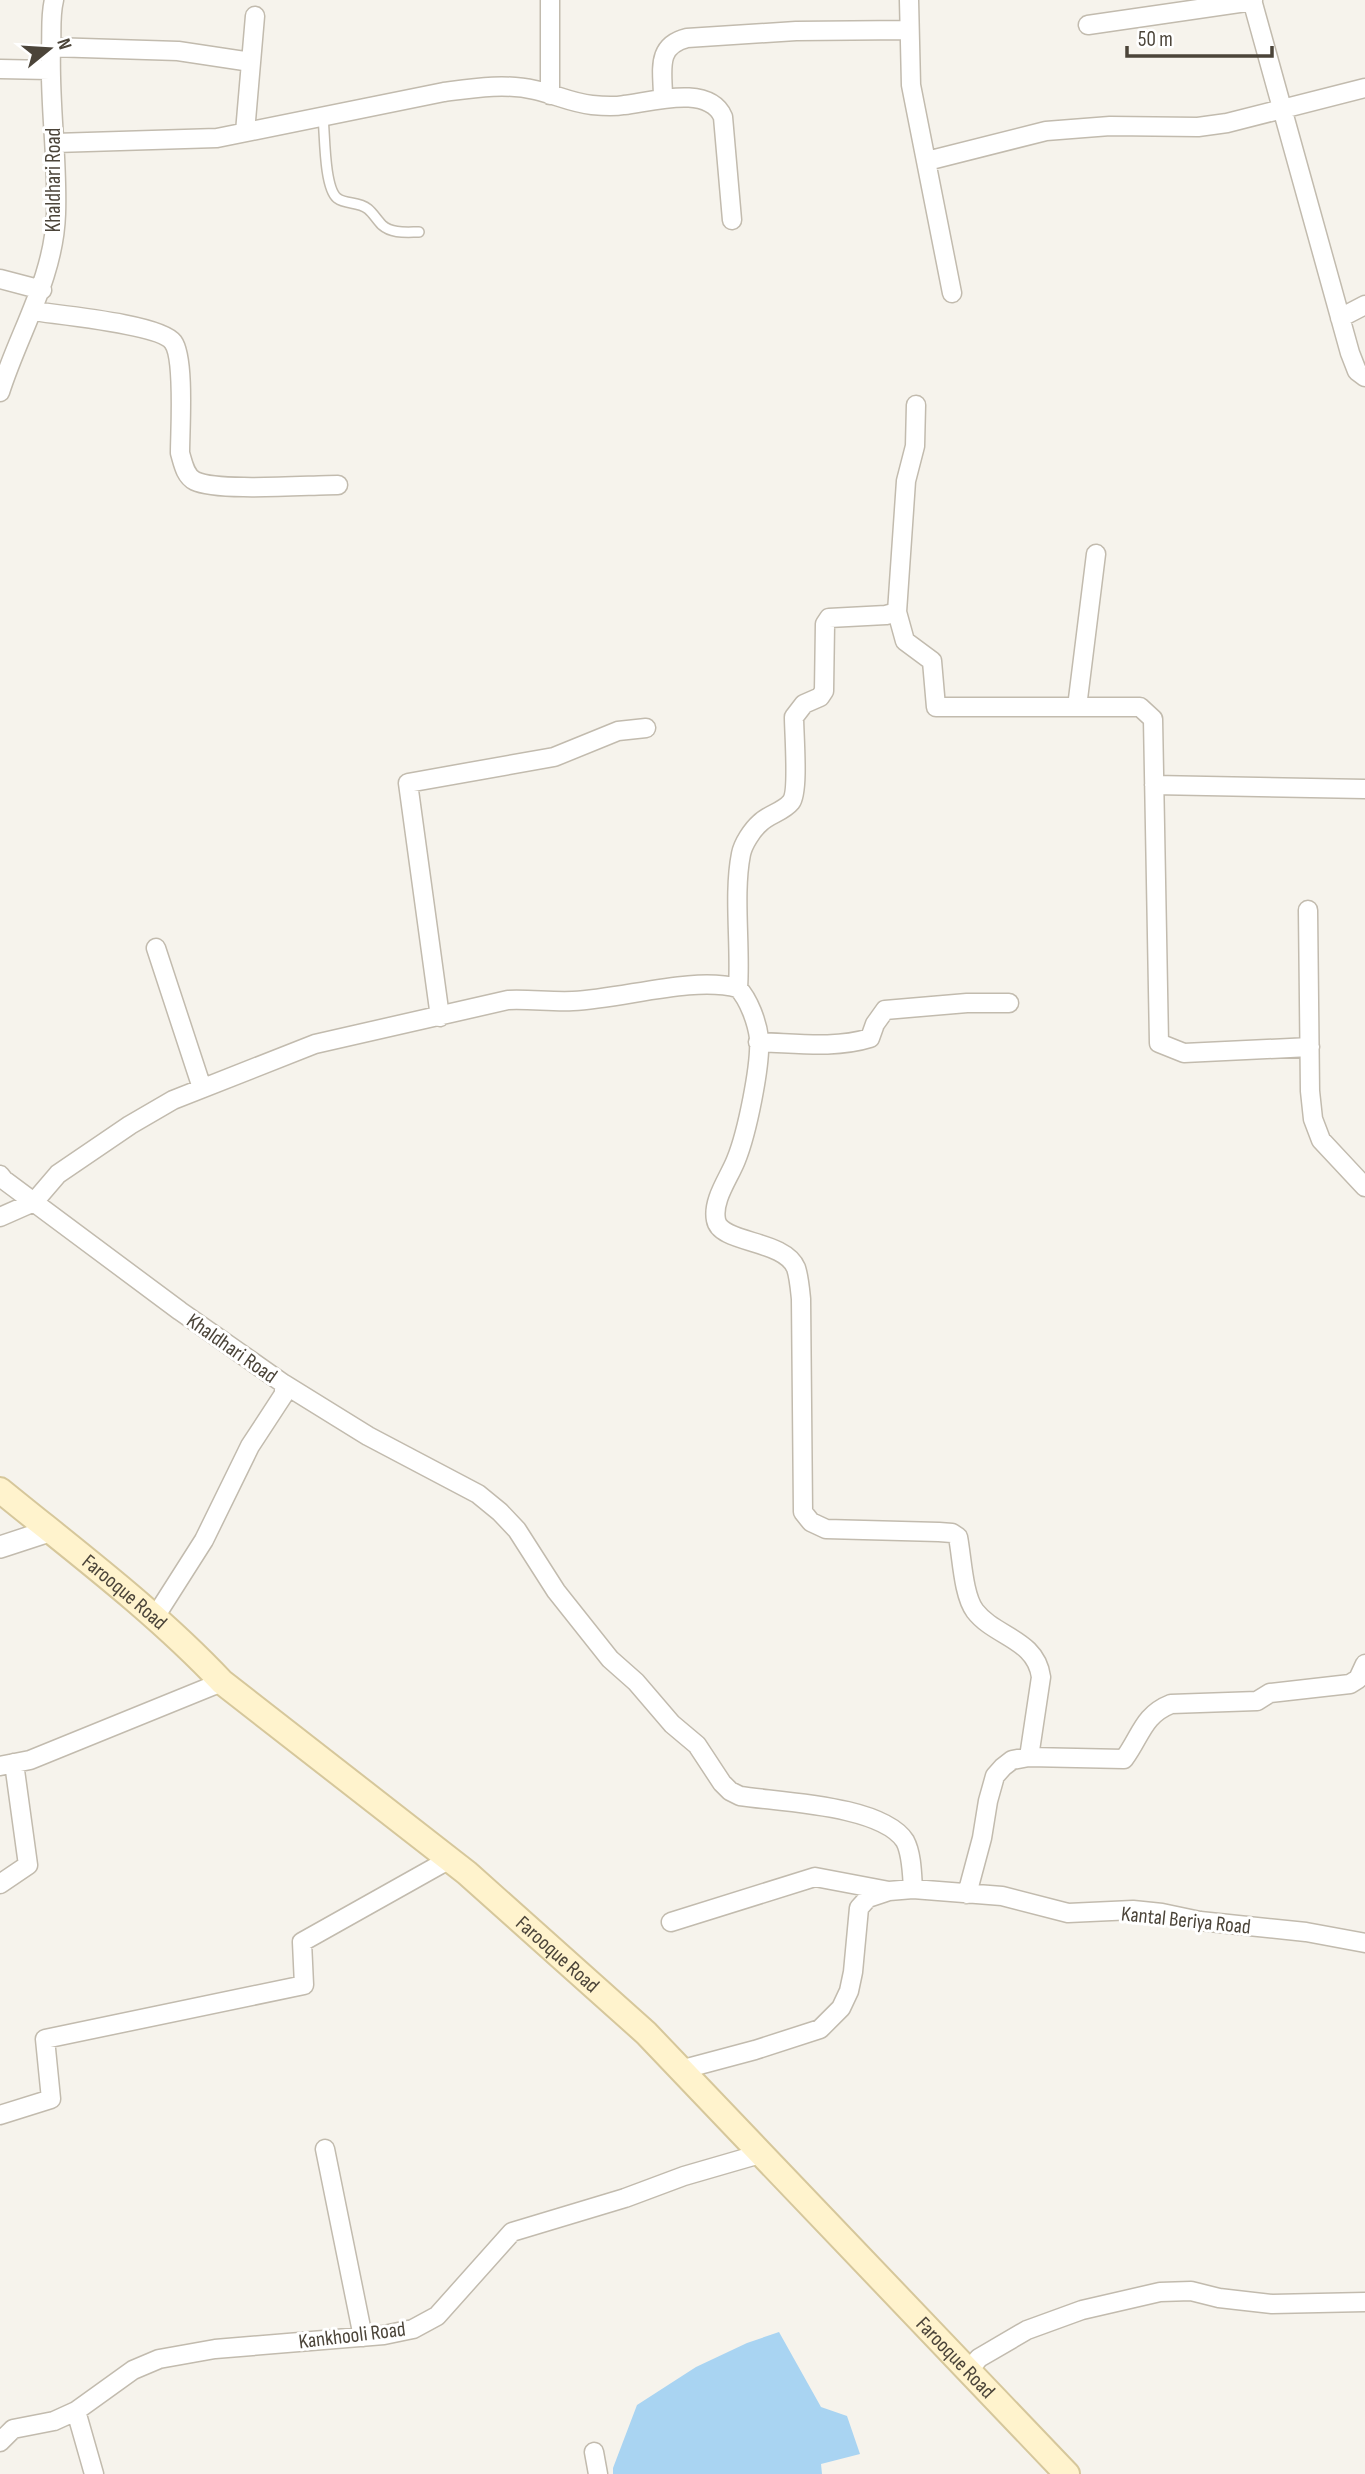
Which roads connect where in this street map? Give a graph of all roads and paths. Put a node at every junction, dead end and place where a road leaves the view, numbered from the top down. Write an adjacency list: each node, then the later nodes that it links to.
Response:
1 (54, 0): 8 (street, Khaldhari Road)
2 (550, 0): 13 (street)
3 (909, 0): 7 (street)
4 (1252, 1): 6 (street); 15 (street)
5 (255, 16): 9 (street)
6 (1088, 25)
7 (908, 30): 14 (street); 19 (street)
8 (51, 47): 9 (street); 11 (street, Khaldhari Road)
9 (251, 62): 17 (street)
10 (0, 69): 11 (street)
11 (50, 70): 18 (street, Khaldhari Road)
12 (1365, 88): 15 (street)
13 (550, 94): 14 (street); 16 (street)
14 (663, 98): 20 (street)
15 (1283, 107): 19 (street); 27 (street)
16 (323, 117): 17 (street); 21 (lane)
17 (245, 132): 18 (street)
18 (55, 143): 23 (street, Khaldhari Road)
19 (926, 161): 24 (street)
20 (732, 220)
21 (419, 232)
22 (0, 279): 23 (street)
23 (42, 290): 26 (street, Khaldhari Road)
24 (952, 293)
25 (1365, 305): 27 (street)
26 (33, 311): 29 (street, Khaldhari Road); 31 (street)
27 (1340, 318): 28 (street)
28 (1365, 377)
29 (0, 392)
30 (916, 405): 33 (street)
31 (338, 485)
32 (1096, 554): 34 (street)
33 (898, 612): 34 (street); 40 (street)
34 (1077, 707): 36 (street)
35 (646, 728): 42 (street)
36 (1154, 785): 37 (street); 44 (street)
37 (1365, 789)
38 (1308, 910): 44 (street)
39 (156, 948): 45 (street)
40 (738, 988): 42 (street); 43 (street)
41 (1009, 1003): 43 (street)
42 (440, 1017): 45 (street)
43 (758, 1042): 57 (street)
44 (1310, 1047): 47 (street)
45 (202, 1088): 48 (street)
46 (0, 1175): 48 (street, Khaldhari Road)
47 (1365, 1187)
48 (34, 1202): 49 (street); 50 (street, Khaldhari Road)
49 (0, 1217)
50 (284, 1384): 54 (street, Khaldhari Road); 61 (street)
51 (0, 1490): 52 (main road, Farooque Road)
52 (50, 1531): 53 (street); 54 (main road, Farooque Road)
53 (0, 1547)
54 (155, 1617): 56 (main road, Farooque Road)
55 (1363, 1674): 57 (street)
56 (222, 1682): 58 (street); 59 (main road, Farooque Road)
57 (1029, 1757): 63 (street)
58 (7, 1765): 60 (street)
59 (450, 1859): 66 (main road, Farooque Road); 67 (street)
60 (0, 1884)
61 (913, 1889): 62 (street, Kantal Beriya Road); 63 (street, Kantal Beriya Road)
62 (889, 1891): 64 (street); 66 (street, Kantal Beriya Road)
63 (967, 1894): 65 (street, Kantal Beriya Road)
64 (671, 1922)
65 (1365, 1943)
66 (680, 2070): 69 (main road, Farooque Road)
67 (0, 2115)
68 (325, 2149): 71 (street)
69 (760, 2154): 71 (street, Kankhooli Road); 72 (main road, Farooque Road)
70 (1365, 2302): 72 (street)
71 (363, 2337): 73 (street, Kankhooli Road)
72 (969, 2370): 78 (main road, Farooque Road)
73 (76, 2411): 74 (street, Kankhooli Road); 76 (street)
74 (0, 2442)
75 (594, 2452): 77 (street)
76 (94, 2474)
77 (598, 2474)
78 (1067, 2474)

